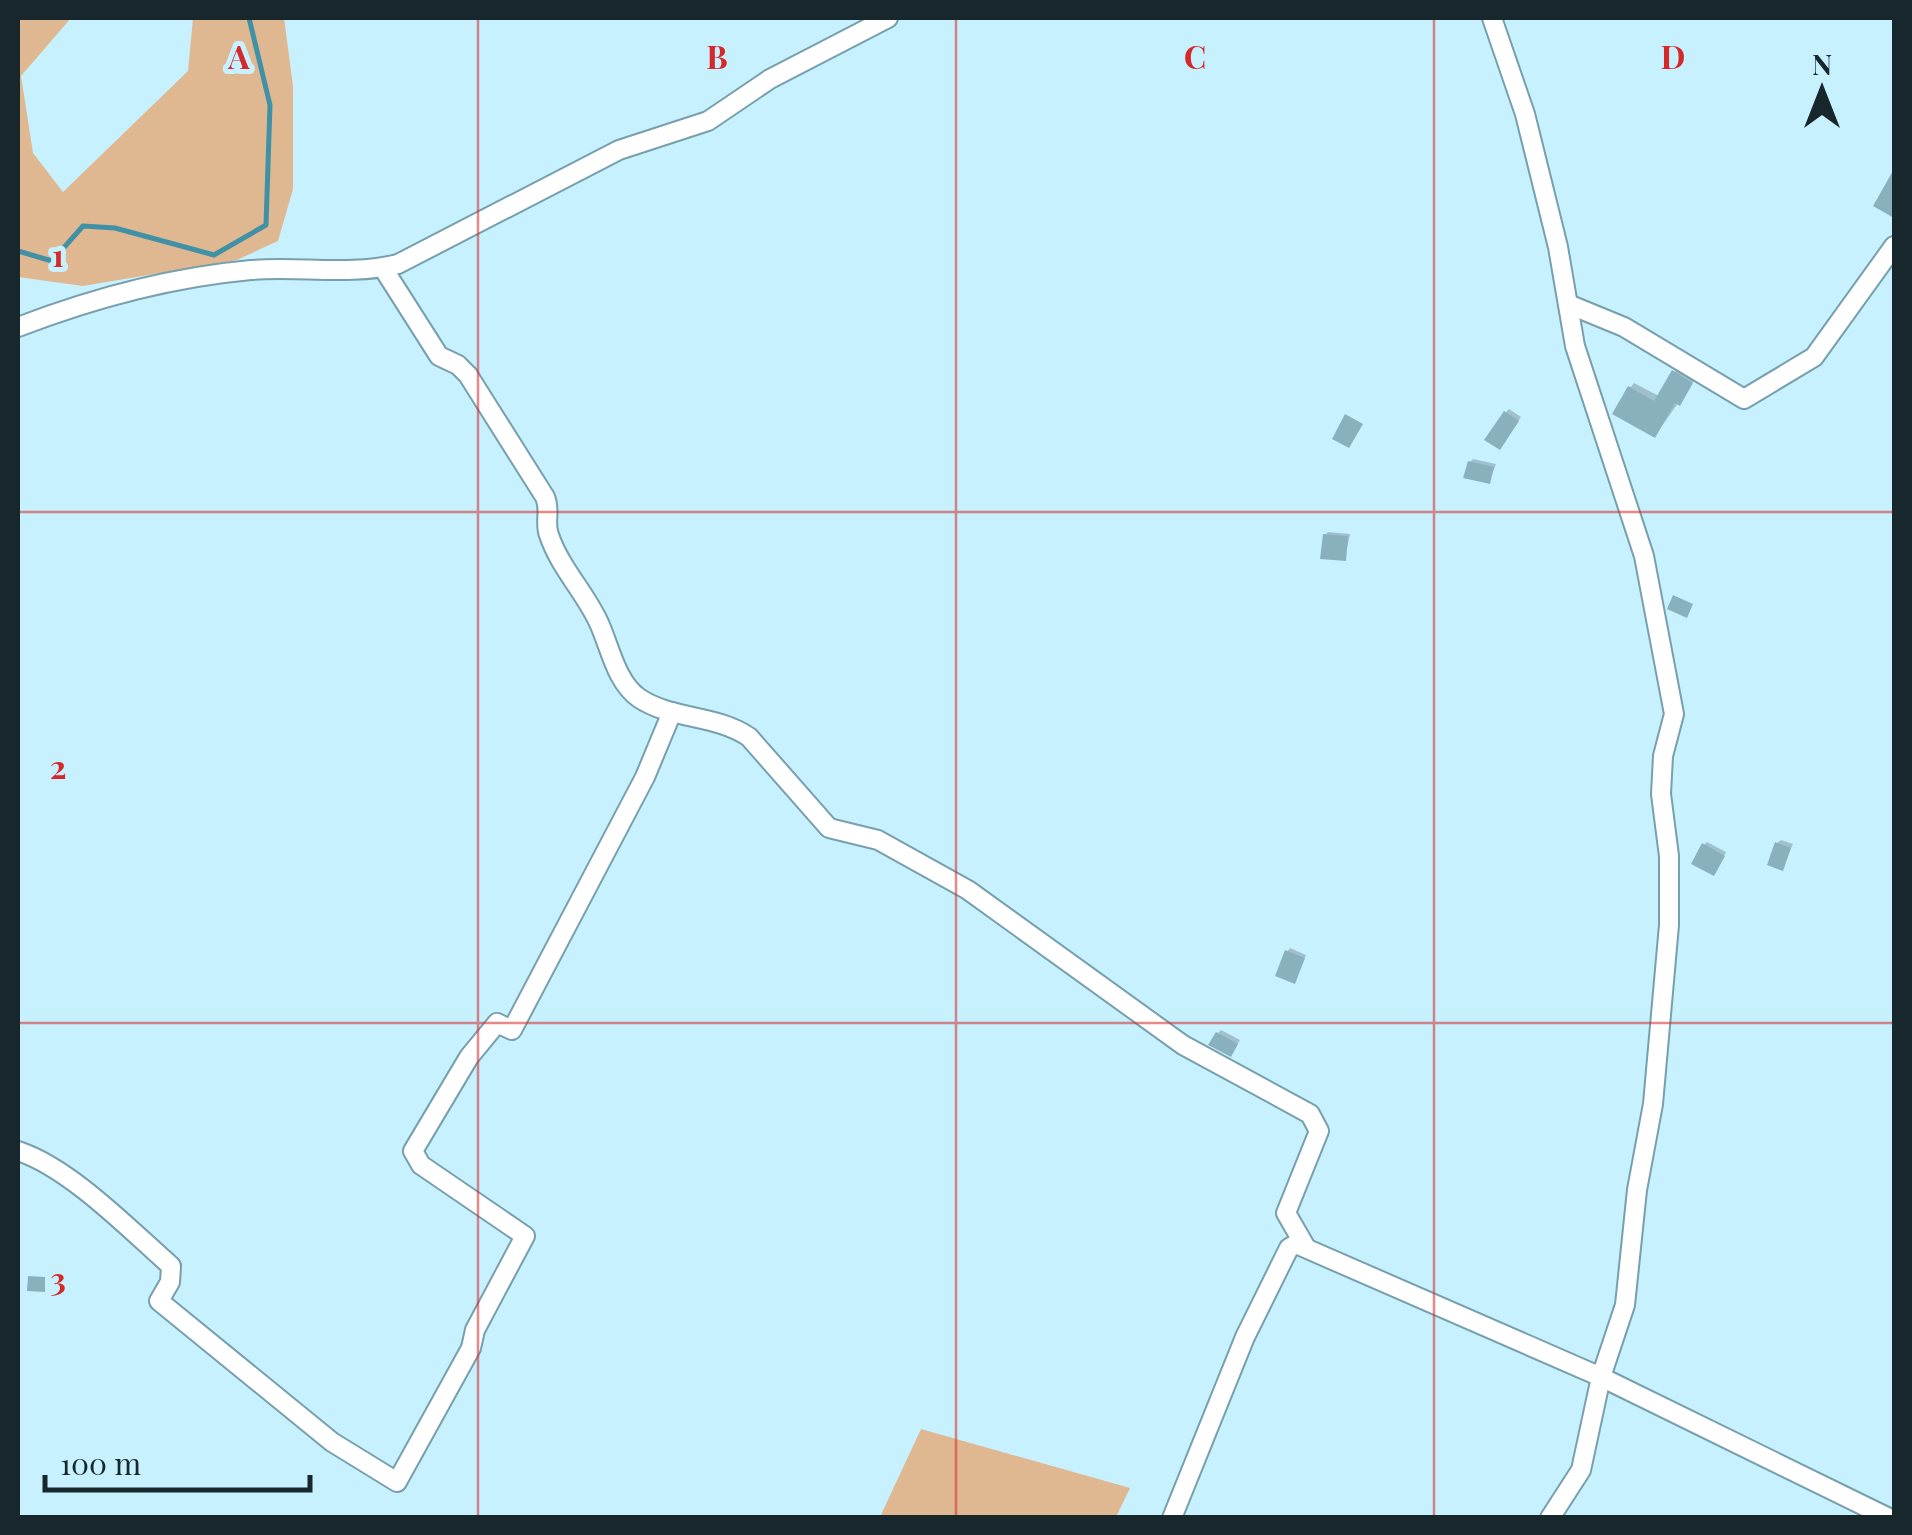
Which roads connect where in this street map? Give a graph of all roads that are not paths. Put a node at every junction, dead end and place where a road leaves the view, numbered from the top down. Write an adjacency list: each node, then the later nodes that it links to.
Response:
1 (888, 18): 4 (street)
2 (1492, 18): 5 (street)
3 (1894, 246): 5 (street)
4 (382, 268): 6 (street); 7 (street)
5 (1568, 304): 10 (street)
6 (18, 328)
7 (672, 712): 8 (street); 9 (street)
8 (18, 1151)
9 (1305, 1246): 10 (street); 11 (street)
10 (1601, 1378): 12 (street); 13 (street)
11 (1172, 1518)
12 (1550, 1518)
13 (1888, 1518)

